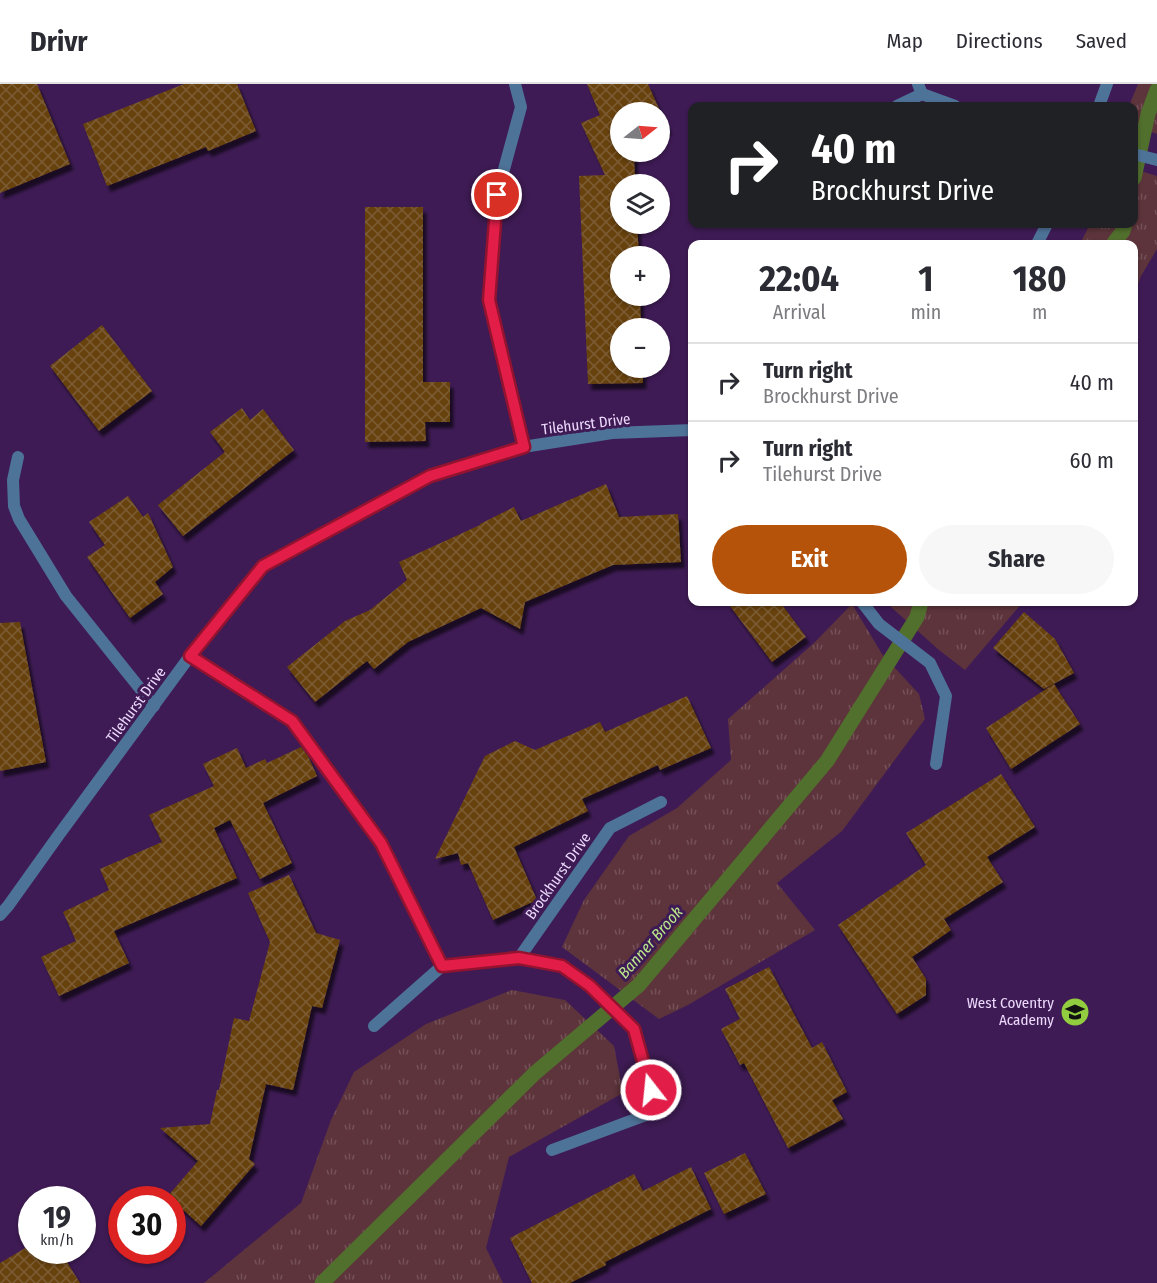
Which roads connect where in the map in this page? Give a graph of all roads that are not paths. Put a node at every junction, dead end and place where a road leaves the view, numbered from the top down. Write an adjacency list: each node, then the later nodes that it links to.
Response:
1 (515, 84): 10 (street)
2 (1107, 84): 6 (street)
3 (920, 89): 4 (street); 5 (street)
4 (902, 102)
5 (947, 102)
6 (1100, 102)
7 (1138, 155): 8 (street)
8 (1157, 160)
9 (688, 430): 10 (street, Tilehurst Drive)
10 (524, 447): 13 (street, Tilehurst Drive)
11 (18, 457): 14 (street)
12 (865, 606): 15 (street)
13 (190, 656): 14 (street, Tilehurst Drive); 19 (street)
14 (154, 706): 17 (street, Tilehurst Drive)
15 (936, 764)
16 (661, 802): 18 (street, Brockhurst Drive)
17 (0, 915)
18 (519, 958): 19 (street); 21 (street)
19 (442, 966): 20 (street)
20 (374, 1026)
21 (552, 1150)

